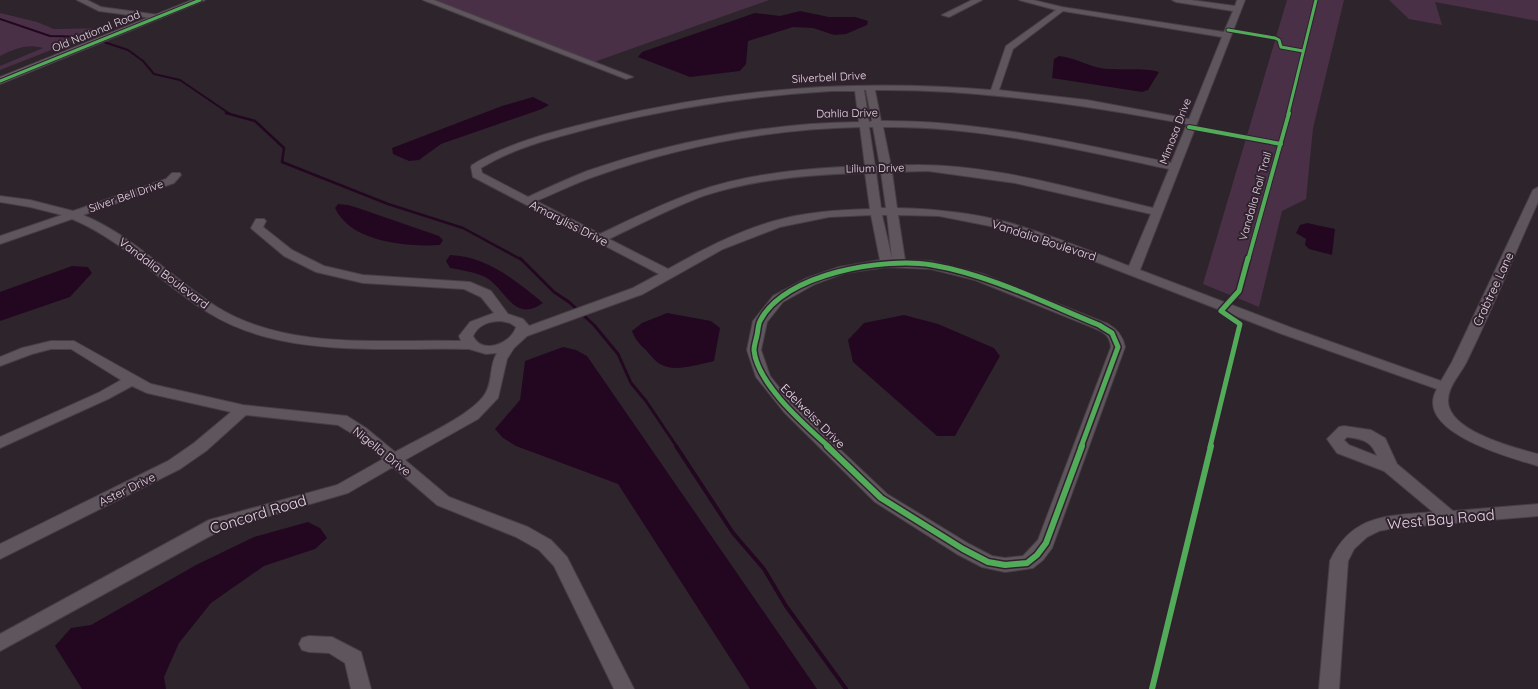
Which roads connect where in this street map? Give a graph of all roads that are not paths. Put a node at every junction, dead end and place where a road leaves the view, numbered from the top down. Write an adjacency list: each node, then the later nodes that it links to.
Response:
1 (81, 0): 12 (street)
2 (187, 0): 12 (main road, Old National Road)
3 (200, 0): 13 (main road, Old National Road)
4 (427, 0): 16 (street)
5 (978, 0): 11 (street)
6 (1023, 0): 9 (street)
7 (1176, 0): 10 (street)
8 (1241, 0): 10 (street, Mimosa Drive)
9 (1062, 9): 14 (street); 19 (street)
10 (1237, 9): 14 (street, Mimosa Drive)
11 (946, 15)
12 (148, 16): 13 (street); 15 (main road, Old National Road)
13 (159, 17): 17 (main road, Old National Road)
14 (1226, 35): 20 (street, Mimosa Drive)
15 (0, 74)
16 (629, 77)
17 (0, 81)
18 (864, 87): 19 (street, Silverbell Drive); 21 (street); 22 (street); 23 (street, Silverbell Drive)
19 (994, 93): 20 (street, Silverbell Drive)
20 (1191, 122): 24 (street, Mimosa Drive)
21 (864, 125): 22 (street, Dahlia Drive); 25 (street); 30 (street, Dahlia Drive)
22 (876, 125): 24 (street, Dahlia Drive); 26 (street)
23 (476, 167): 30 (street, Amaryliss Drive)
24 (1175, 167): 33 (street, Mimosa Drive)
25 (871, 168): 26 (street, Lilium Drive); 32 (street); 36 (street, Lilium Drive)
26 (886, 169): 31 (street); 33 (street, Lilium Drive)
27 (176, 175): 34 (street, Silver Bell Drive)
28 (1538, 190): 53 (street, Crabtree Lane)
29 (0, 199): 34 (street, Vandalia Boulevard)
30 (528, 201): 36 (street, Amaryliss Drive)
31 (891, 210): 32 (street, Vandalia Boulevard); 38 (street); 39 (street, Vandalia Boulevard)
32 (876, 211): 38 (street); 40 (street, Vandalia Boulevard)
33 (1158, 212): 39 (street, Mimosa Drive)
34 (74, 214): 37 (street, Silver Bell Drive); 46 (street, Vandalia Boulevard)
35 (260, 221): 41 (street)
36 (600, 239): 40 (street, Amaryliss Drive)
37 (0, 240)
38 (893, 263): 38 (street, Edelweiss Drive)
39 (1134, 270): 53 (street, Vandalia Boulevard)
40 (668, 274): 43 (street, Vandalia Boulevard)
41 (486, 294): 42 (street); 44 (street)
42 (509, 318): 43 (street, Vandalia Boulevard); 44 (street, Vandalia Boulevard); 45 (street)
43 (553, 322): 45 (street, Vandalia Boulevard)
44 (471, 327): 46 (street, Vandalia Boulevard); 47 (street)
45 (523, 333): 48 (street)
46 (419, 344): 47 (street, Vandalia Boulevard)
47 (470, 345): 49 (street, Vandalia Boulevard)
48 (509, 345): 49 (street); 51 (street, Concord Road)
49 (486, 350): 51 (street)
50 (0, 362): 52 (street, Nigella Drive)
51 (498, 372): 56 (street, Concord Road)
52 (132, 380): 54 (street, Nigella Drive); 55 (street)
53 (1445, 387): 57 (street)
54 (243, 410): 56 (street, Nigella Drive); 61 (street, Aster Drive)
55 (0, 443)
56 (395, 459): 62 (street, Concord Road); 65 (street, Nigella Drive)
57 (1538, 460)
58 (1390, 468): 60 (street)
59 (1538, 510): 60 (street, West Bay Road)
60 (1449, 517): 66 (street, West Bay Road)
61 (0, 552)
62 (0, 643)
63 (309, 644): 64 (street)
64 (361, 689)
65 (624, 689)
66 (1329, 689)

